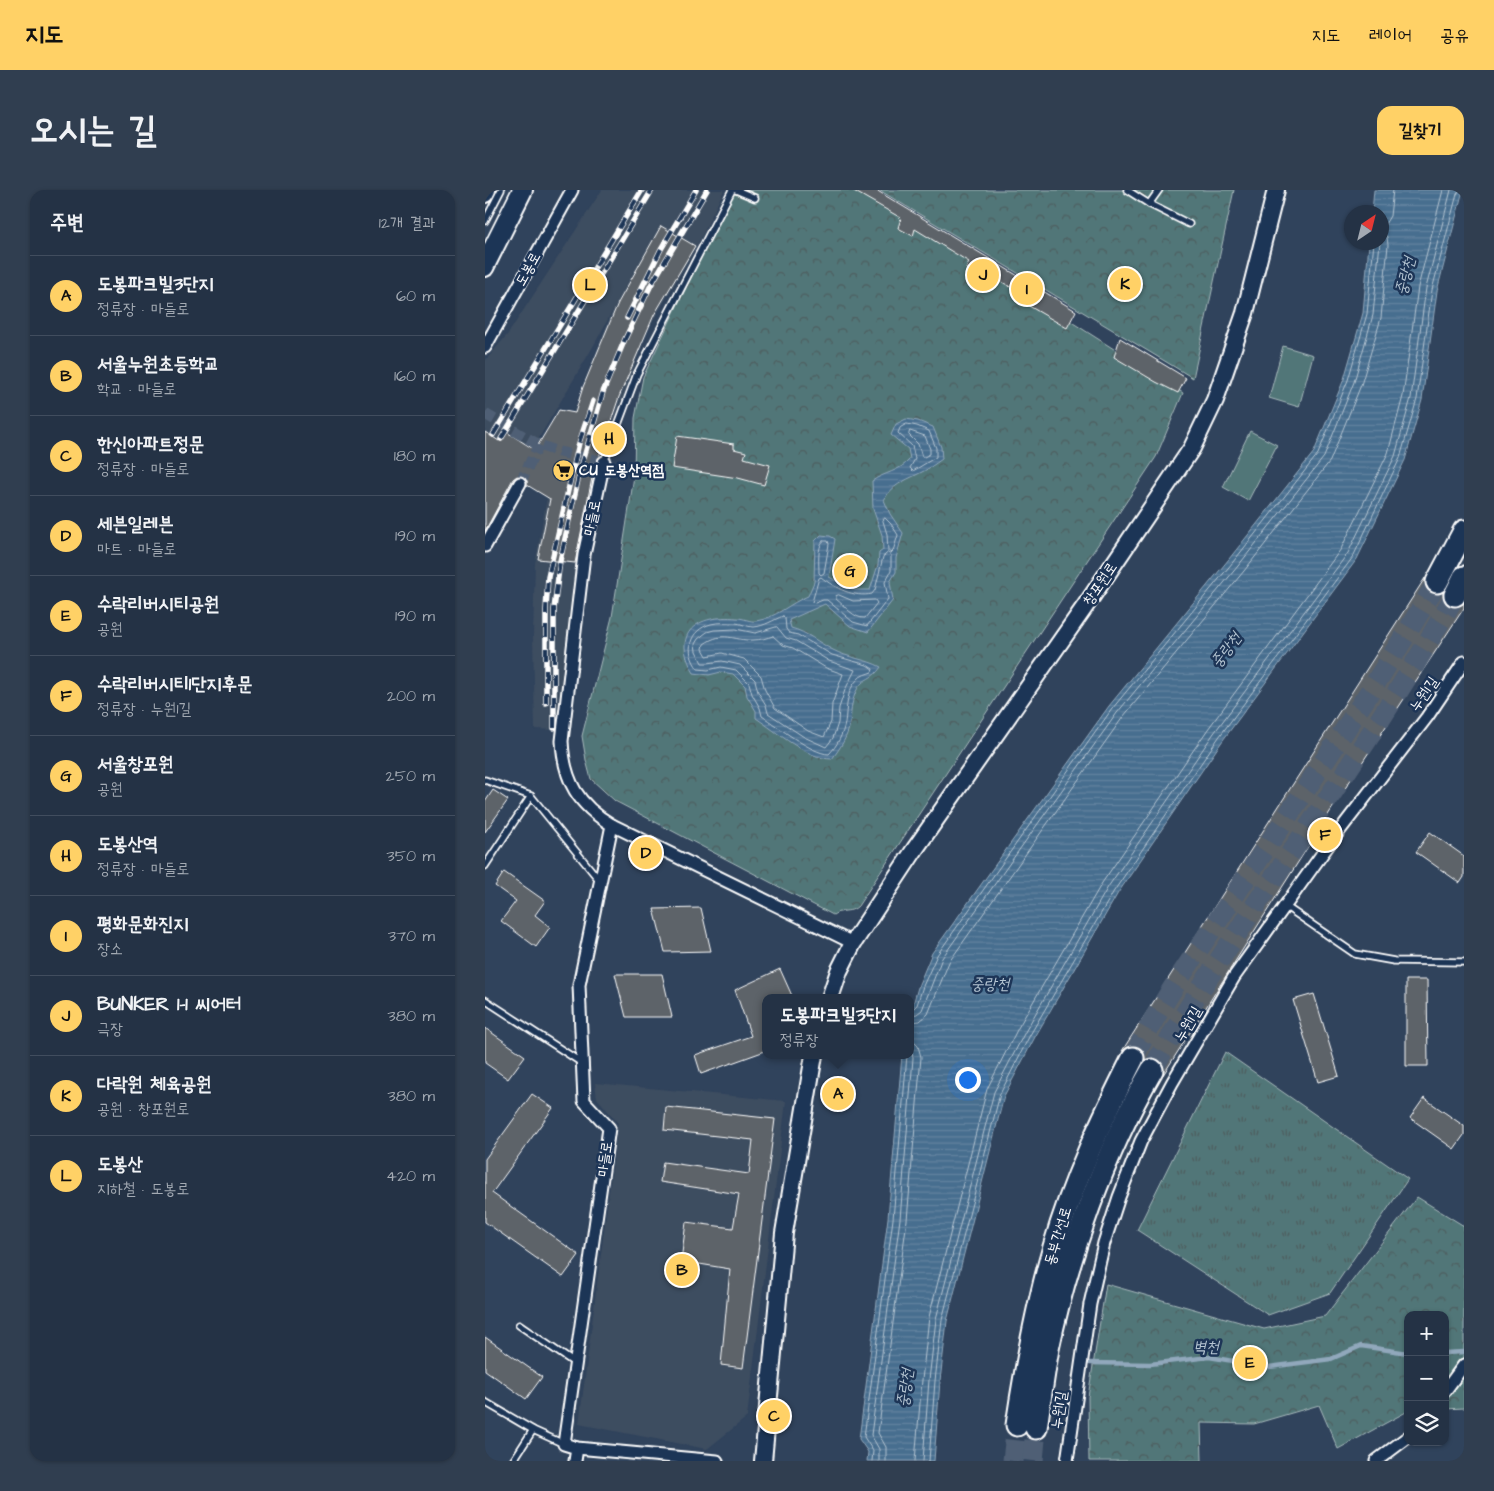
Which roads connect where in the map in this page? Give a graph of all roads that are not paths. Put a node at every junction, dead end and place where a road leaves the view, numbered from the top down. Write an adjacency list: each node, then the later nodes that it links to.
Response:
1 (487, 190): 10 (street)
2 (501, 190): 13 (lane)
3 (515, 190): 15 (lane)
4 (524, 190): 16 (street)
5 (572, 190): 17 (street, 도봉로)
6 (734, 190): 11 (lane, 마들로); 18 (lane, 마들로)
7 (1127, 190): 12 (lane)
8 (1159, 190): 12 (lane)
9 (1276, 190): 30 (street, 창포원로)
10 (485, 194)
11 (755, 198)
12 (1149, 204): 14 (lane)
13 (485, 221)
14 (1189, 224)
15 (485, 250)
16 (485, 268)
17 (485, 348)
18 (604, 462): 26 (street, 마들로)
19 (520, 483): 21 (street)
20 (1464, 530): 22 (highway)
21 (485, 546)
22 (1437, 582)
23 (1464, 662): 29 (street, 누원1길)
24 (485, 780): 25 (lane)
25 (531, 796): 27 (lane); 28 (lane)
26 (612, 825): 28 (street, 마들로); 30 (street, 마들로)
27 (485, 866)
28 (601, 882): 36 (street, 마들로)
29 (1285, 906): 31 (lane); 51 (street, 누원1길)
30 (853, 943): 32 (street)
31 (1464, 962)
32 (831, 994)
33 (485, 1000): 36 (lane)
34 (1133, 1058): 37 (highway, 동부간선로)
35 (813, 1059): 50 (street)
36 (582, 1064): 39 (street, 마들로)
37 (1152, 1070)
38 (519, 1325): 39 (lane)
39 (576, 1364): 45 (street, 마들로)
40 (1464, 1365): 41 (street)
41 (1449, 1386)
42 (485, 1402): 43 (lane)
43 (533, 1430): 45 (lane); 47 (lane)
44 (1404, 1440): 52 (street)
45 (564, 1444): 46 (street)
46 (577, 1448): 48 (street); 49 (street)
47 (513, 1461)
48 (575, 1461)
49 (717, 1461)
50 (763, 1461)
51 (1067, 1461)
52 (1376, 1461)

